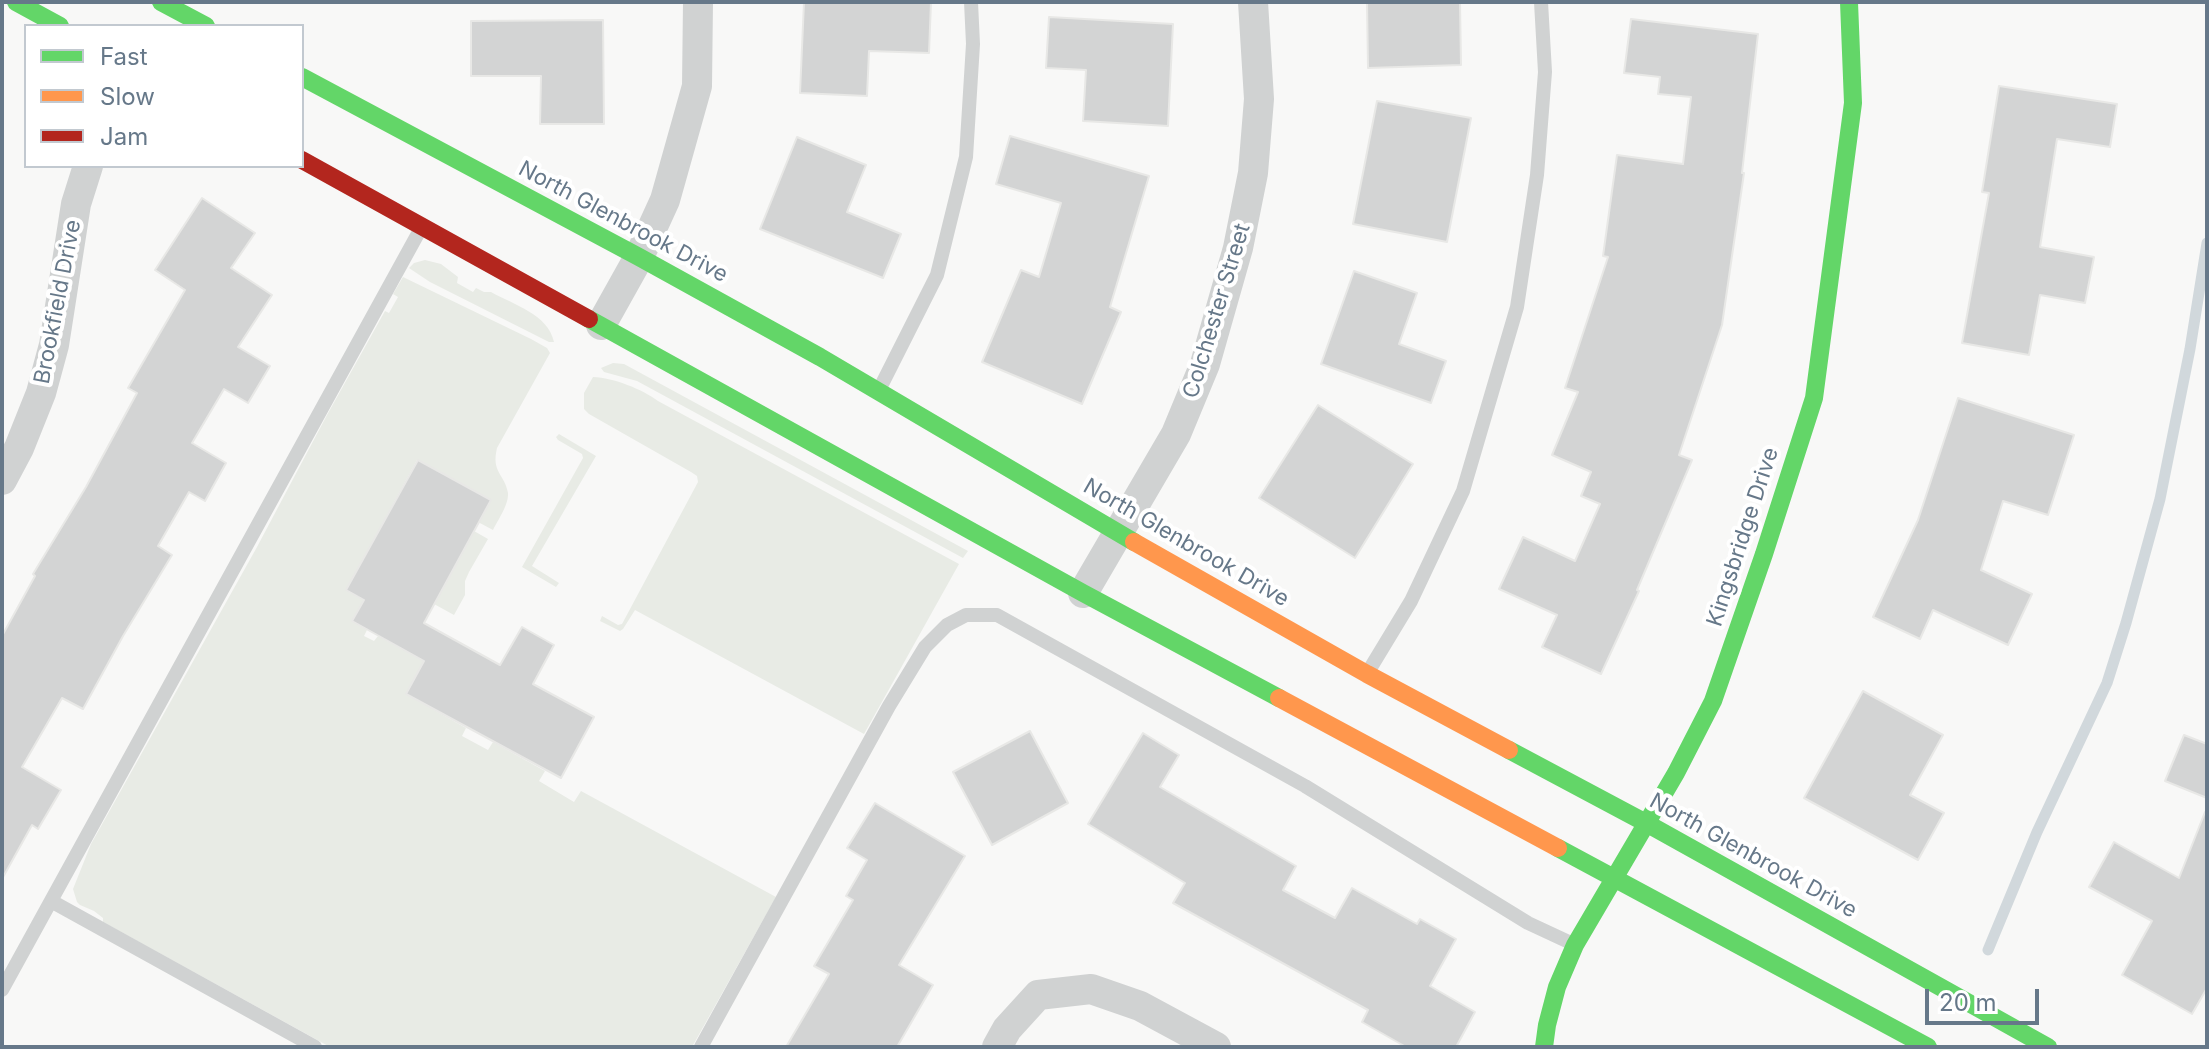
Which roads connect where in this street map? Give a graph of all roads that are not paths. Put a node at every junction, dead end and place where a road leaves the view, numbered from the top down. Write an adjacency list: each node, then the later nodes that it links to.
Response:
1 (16, 2): 8 (main road)
2 (159, 2): 9 (street); 10 (main road)
3 (698, 2): 15 (street)
4 (971, 2): 17 (lane)
5 (1253, 2): 19 (street, Colchester Street)
6 (1541, 2): 21 (lane)
7 (1849, 2): 22 (main road, Kingsbridge Drive)
8 (56, 24)
9 (147, 24)
10 (202, 24)
11 (304, 78): 15 (main road, North Glenbrook Drive)
12 (304, 161): 14 (main road)
13 (87, 168): 18 (street, Brookfield Drive)
14 (422, 226): 16 (main road); 24 (lane)
15 (639, 257): 16 (street); 17 (main road, North Glenbrook Drive)
16 (601, 325): 20 (main road)
17 (879, 390): 19 (main road, North Glenbrook Drive)
18 (2, 480)
19 (1118, 533): 20 (street, Colchester Street); 21 (main road, North Glenbrook Drive)
20 (1083, 593): 23 (main road)
21 (1367, 674): 22 (main road, North Glenbrook Drive)
22 (1646, 823): 23 (main road, Kingsbridge Drive); 33 (main road, North Glenbrook Drive)
23 (1614, 879): 25 (main road, Kingsbridge Drive); 32 (main road)
24 (51, 901): 26 (lane); 27 (lane)
25 (1575, 945): 28 (lane); 31 (main road, Kingsbridge Drive)
26 (2, 990)
27 (315, 1047)
28 (701, 1047)
29 (997, 1047): 30 (street)
30 (1216, 1047)
31 (1544, 1047)
32 (1928, 1047)
33 (2048, 1047)

